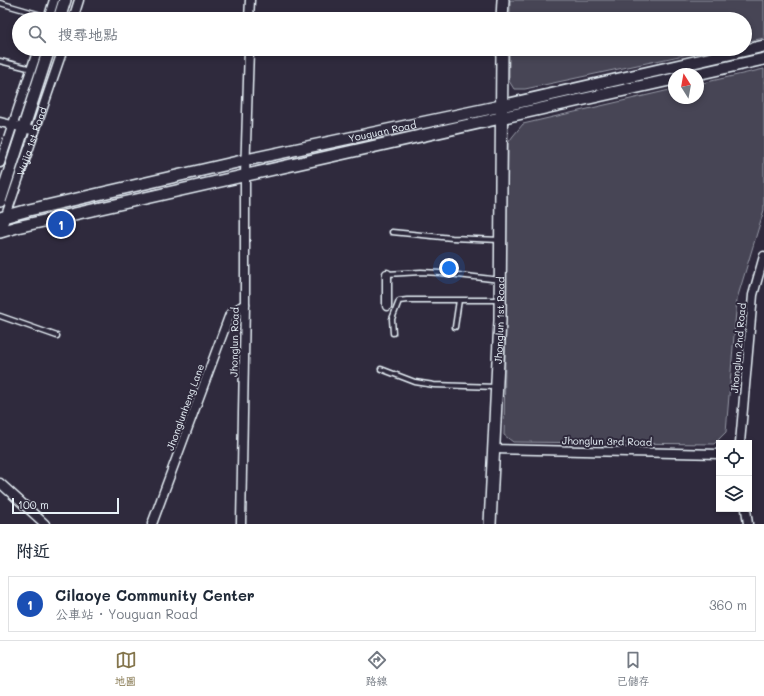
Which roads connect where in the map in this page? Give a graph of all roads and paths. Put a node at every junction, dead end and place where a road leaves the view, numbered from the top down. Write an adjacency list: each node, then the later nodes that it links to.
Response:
1 (54, 0): 8 (street)
2 (65, 0): 9 (street)
3 (80, 0): 10 (street)
4 (250, 0): 11 (street)
5 (502, 0): 12 (street)
6 (0, 3): 7 (lane)
7 (31, 12)
8 (53, 12)
9 (56, 12)
10 (76, 12)
11 (249, 12)
12 (502, 12)
13 (764, 46): 14 (street, Youguan Road)
14 (752, 49)
15 (36, 56): 23 (street, Wujia 1st Road)
16 (46, 56): 28 (street, Wujia 1st Road)
17 (61, 56): 29 (street, Wujia 1st Road)
18 (248, 56): 30 (street, Jhonglun Road)
19 (502, 56): 26 (street, Jhonglun 1st Road)
20 (724, 56): 26 (street, Youguan Road)
21 (764, 59): 24 (street)
22 (0, 61): 23 (lane)
23 (32, 69): 28 (street, Wujia 1st Road)
24 (704, 72)
25 (668, 80): 26 (street, Youguan Road)
26 (501, 111): 30 (street, Youguan Road); 32 (street, Youguan Road); 37 (street, Jhonglun 1st Road)
27 (0, 122): 28 (street)
28 (18, 127): 29 (street); 31 (street, Wujia 1st Road); 33 (street, Wujia 1st Road)
29 (35, 132): 34 (street, Wujia 1st Road)
30 (246, 160): 32 (street, Jhonglun Road); 34 (street, Youguan Road)
31 (0, 163)
32 (245, 176): 36 (street, Youguan Road); 43 (street, Jhonglun Road)
33 (0, 201)
34 (3, 217): 36 (street, Wujia 1st Road)
35 (392, 232): 37 (lane)
36 (0, 233)
37 (500, 240): 40 (street, Jhonglun 1st Road)
38 (764, 256): 51 (street, Jhonglun 2nd Road)
39 (387, 274): 40 (lane); 44 (street)
40 (500, 280): 42 (street, Jhonglun 1st Road)
41 (459, 300): 42 (lane); 46 (lane); 47 (lane)
42 (500, 300): 50 (street, Jhonglun 1st Road)
43 (245, 304): 57 (street, Jhonglunheng Lane); 58 (street, Jhonglun Road)
44 (387, 306)
45 (0, 316): 48 (lane)
46 (455, 327)
47 (393, 333)
48 (57, 336)
49 (381, 369): 50 (lane)
50 (497, 387): 52 (street, Jhonglun 1st Road)
51 (740, 440)
52 (494, 449): 53 (street, Jhonglun 3rd Road); 59 (street, Jhonglun 1st Road)
53 (716, 454)
54 (0, 483): 56 (street)
55 (746, 512): 60 (street)
56 (45, 524)
57 (152, 524)
58 (241, 524)
59 (490, 524)
60 (748, 524)

